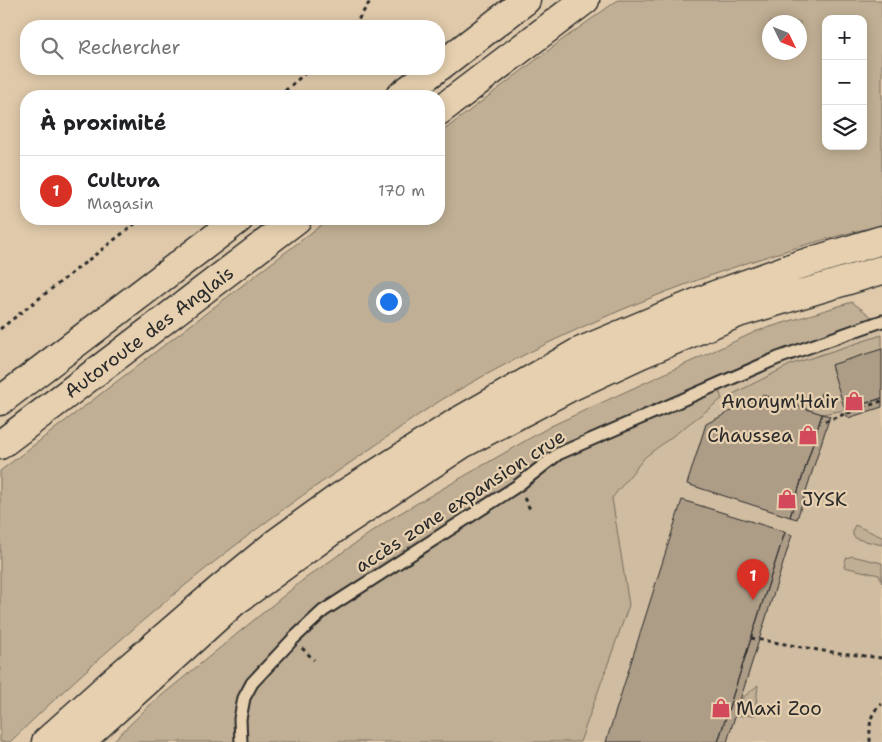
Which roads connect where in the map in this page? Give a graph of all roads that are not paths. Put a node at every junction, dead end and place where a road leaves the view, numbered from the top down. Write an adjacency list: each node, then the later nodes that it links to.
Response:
1 (526, 0): 3 (highway)
2 (585, 0): 6 (highway)
3 (445, 62)
4 (428, 75): 5 (highway)
5 (408, 90)
6 (445, 106)
7 (231, 225): 14 (highway, Autoroute des Anglais)
8 (289, 225): 15 (highway, Autoroute des Anglais)
9 (882, 240): 16 (highway)
10 (882, 270): 11 (highway)
11 (840, 282): 12 (highway); 17 (highway)
12 (882, 285)
13 (882, 321): 18 (lane, accès zone expansion crue)
14 (0, 401)
15 (0, 445)
16 (46, 742)
17 (80, 742)
18 (241, 742)

